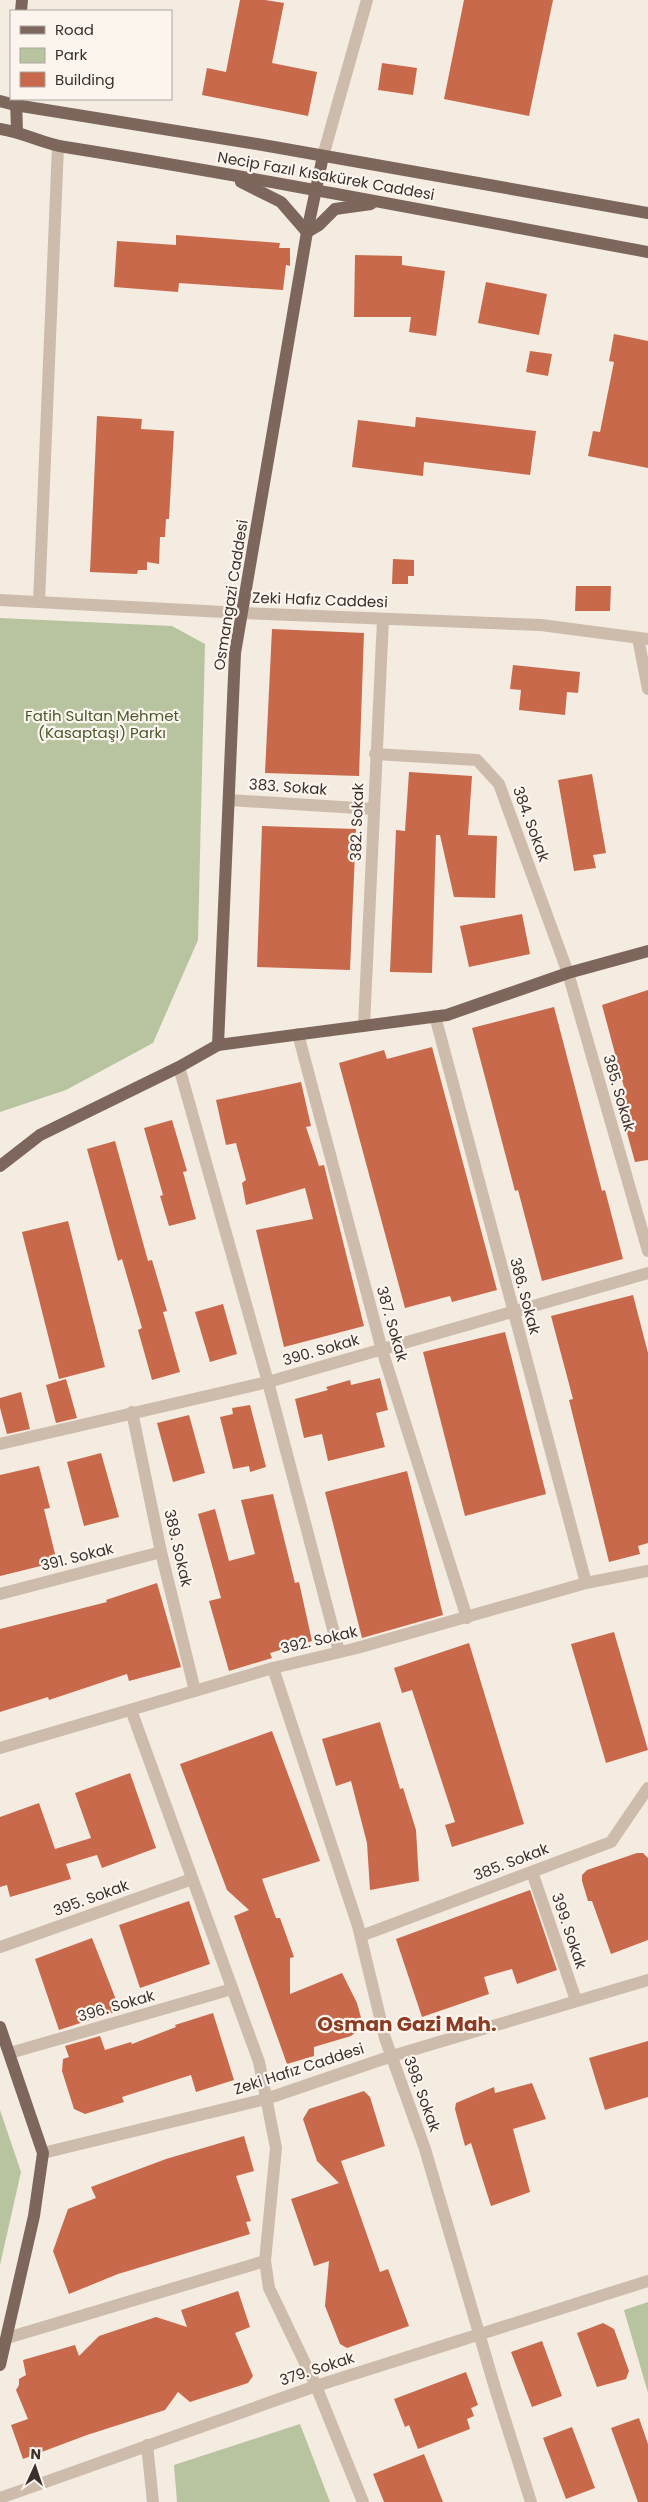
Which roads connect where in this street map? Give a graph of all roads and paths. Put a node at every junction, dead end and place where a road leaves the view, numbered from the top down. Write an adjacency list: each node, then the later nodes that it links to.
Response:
1 (366, 0): 7 (street)
2 (0, 101): 3 (main road, Necip Fazıl Kısakürek Caddesi)
3 (16, 102): 5 (main road); 7 (main road, Necip Fazıl Kısakürek Caddesi)
4 (0, 129): 5 (main road, Necip Fazıl Kısakürek Caddesi)
5 (17, 132): 6 (main road, Necip Fazıl Kısakürek Caddesi)
6 (58, 146): 8 (main road, Necip Fazıl Kısakürek Caddesi); 15 (street)
7 (324, 156): 9 (main road, Osmangazi Caddesi); 11 (main road, Necip Fazıl Kısakürek Caddesi)
8 (203, 170): 9 (main road, Necip Fazıl Kısakürek Caddesi); 12 (main road)
9 (315, 188): 10 (main road, Necip Fazıl Kısakürek Caddesi); 12 (main road, Osmangazi Caddesi)
10 (381, 202): 12 (main road); 13 (main road, Necip Fazıl Kısakürek Caddesi)
11 (648, 213)
12 (307, 232): 16 (main road, Osmangazi Caddesi)
13 (648, 252)
14 (0, 600): 15 (street, Zeki Hafız Caddesi)
15 (39, 602): 16 (street, Zeki Hafız Caddesi)
16 (242, 613): 17 (street, Zeki Hafız Caddesi); 21 (main road, Osmangazi Caddesi)
17 (384, 619): 18 (street, Zeki Hafız Caddesi); 20 (street, 382. Sokak)
18 (643, 639): 19 (street, Zeki Hafız Caddesi)
19 (648, 689)
20 (375, 754): 22 (street, 382. Sokak); 24 (street, 384. Sokak)
21 (229, 800): 22 (street, 383. Sokak); 28 (main road, Osmangazi Caddesi)
22 (374, 809): 26 (street, 382. Sokak)
23 (648, 951): 24 (main road)
24 (568, 973): 25 (main road); 31 (street, 385. Sokak)
25 (435, 1016): 26 (main road); 33 (street, 386. Sokak)
26 (364, 1026): 27 (main road)
27 (298, 1034): 28 (main road); 34 (street, 387. Sokak)
28 (218, 1045): 29 (main road)
29 (179, 1067): 30 (main road); 35 (street)
30 (0, 1166)
31 (648, 1251)
32 (648, 1273): 33 (street, 390. Sokak)
33 (512, 1311): 34 (street, 390. Sokak); 40 (street, 386. Sokak)
34 (382, 1350): 35 (street, 390. Sokak); 42 (street, 387. Sokak)
35 (268, 1382): 36 (street, 390. Sokak); 43 (street)
36 (132, 1412): 37 (street, 390. Sokak); 38 (street, 389. Sokak)
37 (0, 1444)
38 (161, 1552): 41 (street, 391. Sokak); 45 (street, 389. Sokak)
39 (648, 1571): 40 (street, 392. Sokak)
40 (586, 1583): 42 (street, 392. Sokak)
41 (0, 1594)
42 (467, 1618): 43 (street, 392. Sokak)
43 (339, 1652): 44 (street, 392. Sokak)
44 (273, 1668): 45 (street, 392. Sokak); 51 (street, 398. Sokak)
45 (195, 1691): 46 (street, 392. Sokak)
46 (131, 1710): 47 (street, 392. Sokak); 50 (street)
47 (0, 1748)
48 (648, 1788): 49 (street, 385. Sokak)
49 (532, 1872): 51 (street, 385. Sokak); 55 (street, 399. Sokak)
50 (192, 1879): 52 (street, 395. Sokak); 54 (street)
51 (361, 1936): 58 (street, 398. Sokak)
52 (0, 1947)
53 (648, 1980): 55 (street, Zeki Hafız Caddesi)
54 (232, 1989): 57 (street, 396. Sokak); 59 (street)
55 (576, 2000): 58 (street, Zeki Hafız Caddesi)
56 (0, 2027): 57 (main road)
57 (10, 2053): 60 (main road)
58 (392, 2056): 59 (street, Zeki Hafız Caddesi); 63 (street, 398. Sokak)
59 (266, 2099): 60 (street, Zeki Hafız Caddesi); 61 (street)
60 (43, 2153): 64 (main road)
61 (265, 2261): 64 (street); 66 (street)
62 (648, 2281): 63 (street, 379. Sokak)
63 (479, 2335): 66 (street, 379. Sokak); 71 (street, 398. Sokak)
64 (7, 2338): 65 (main road)
65 (0, 2365)
66 (316, 2386): 67 (street, 379. Sokak); 70 (street)
67 (147, 2445): 68 (street, 379. Sokak); 69 (street)
68 (0, 2498)
69 (153, 2502)
70 (362, 2502)
71 (531, 2502)

